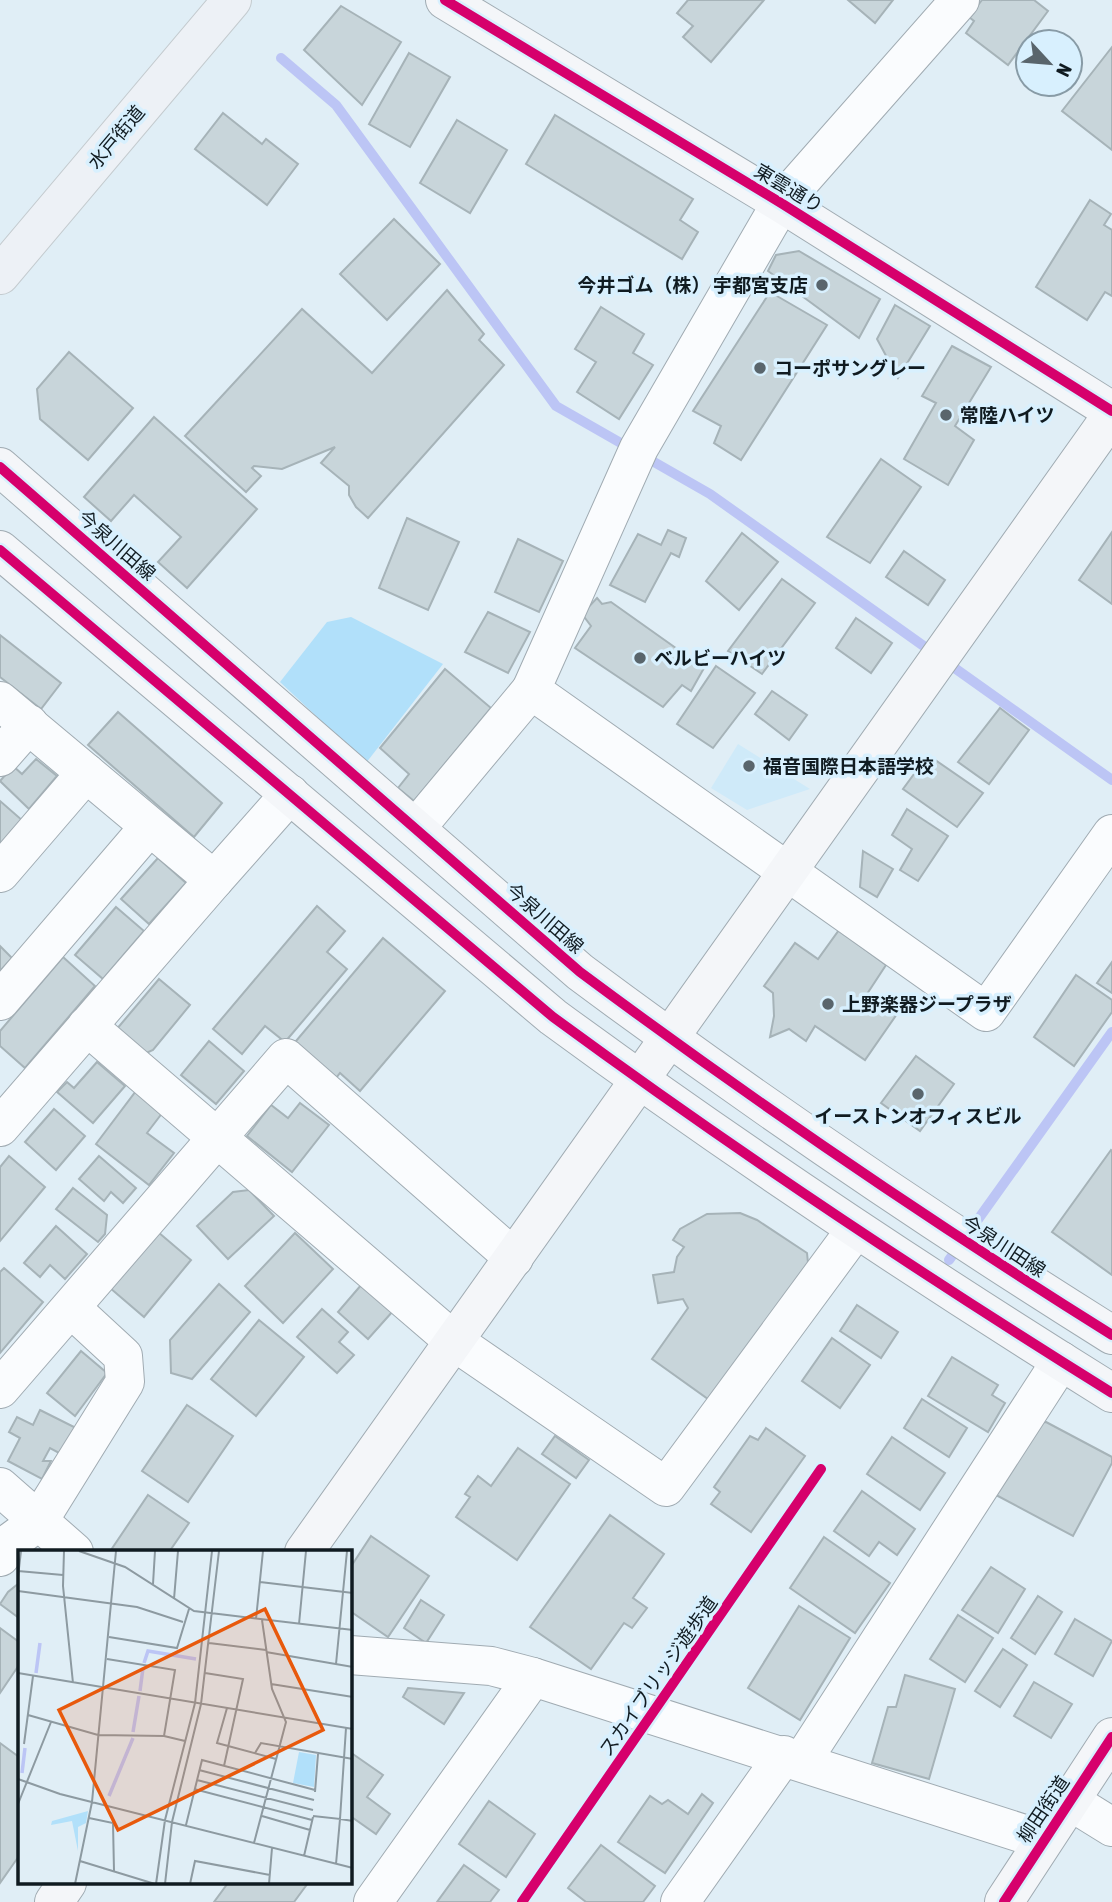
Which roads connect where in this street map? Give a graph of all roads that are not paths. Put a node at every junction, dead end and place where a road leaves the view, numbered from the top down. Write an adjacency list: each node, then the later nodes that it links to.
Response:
1 (232, 0): 5 (main road, 水戸街道)
2 (445, 0): 4 (street, 東雲通り)
3 (960, 0): 4 (street)
4 (781, 203): 6 (street, 東雲通り); 9 (street)
5 (0, 275)
6 (1112, 413): 18 (street)
7 (0, 467): 15 (street, 今泉川田線)
8 (0, 550): 13 (street)
9 (531, 690): 15 (street); 18 (street)
10 (14, 713): 11 (street); 12 (street)
11 (0, 757)
12 (86, 773): 14 (street); 17 (street)
13 (290, 794): 19 (street); 23 (street)
14 (149, 827): 19 (street); 20 (street)
15 (416, 828): 22 (street, 今泉川田線)
16 (1112, 834): 18 (street)
17 (0, 873)
18 (789, 873): 22 (street)
19 (214, 880): 21 (street)
20 (0, 1001)
21 (88, 1026): 24 (street); 25 (street)
22 (671, 1039): 23 (street); 29 (street, 今泉川田線)
23 (641, 1082): 26 (street); 27 (street)
24 (0, 1127)
25 (219, 1139): 27 (street); 28 (street); 30 (street)
26 (856, 1229): 30 (street); 31 (street)
27 (514, 1258): 30 (street)
28 (71, 1308): 32 (street); 35 (street)
29 (1112, 1335)
30 (454, 1342): 37 (street)
31 (1061, 1361): 33 (street); 42 (street)
32 (0, 1390)
33 (1112, 1393)
34 (0, 1487): 35 (street)
35 (38, 1522): 36 (street); 38 (street)
36 (72, 1550)
37 (305, 1550)
38 (0, 1557)
39 (352, 1655): 40 (street)
40 (533, 1677): 42 (street); 48 (street)
41 (1112, 1737): 43 (street, 柳田街道)
42 (793, 1758): 45 (street); 49 (street)
43 (1070, 1801): 44 (street); 45 (street, 柳田街道)
44 (1112, 1827)
45 (1043, 1840): 50 (street, 柳田街道)
46 (67, 1884): 47 (street)
47 (54, 1902)
48 (373, 1902)
49 (680, 1902)
50 (1004, 1902)

